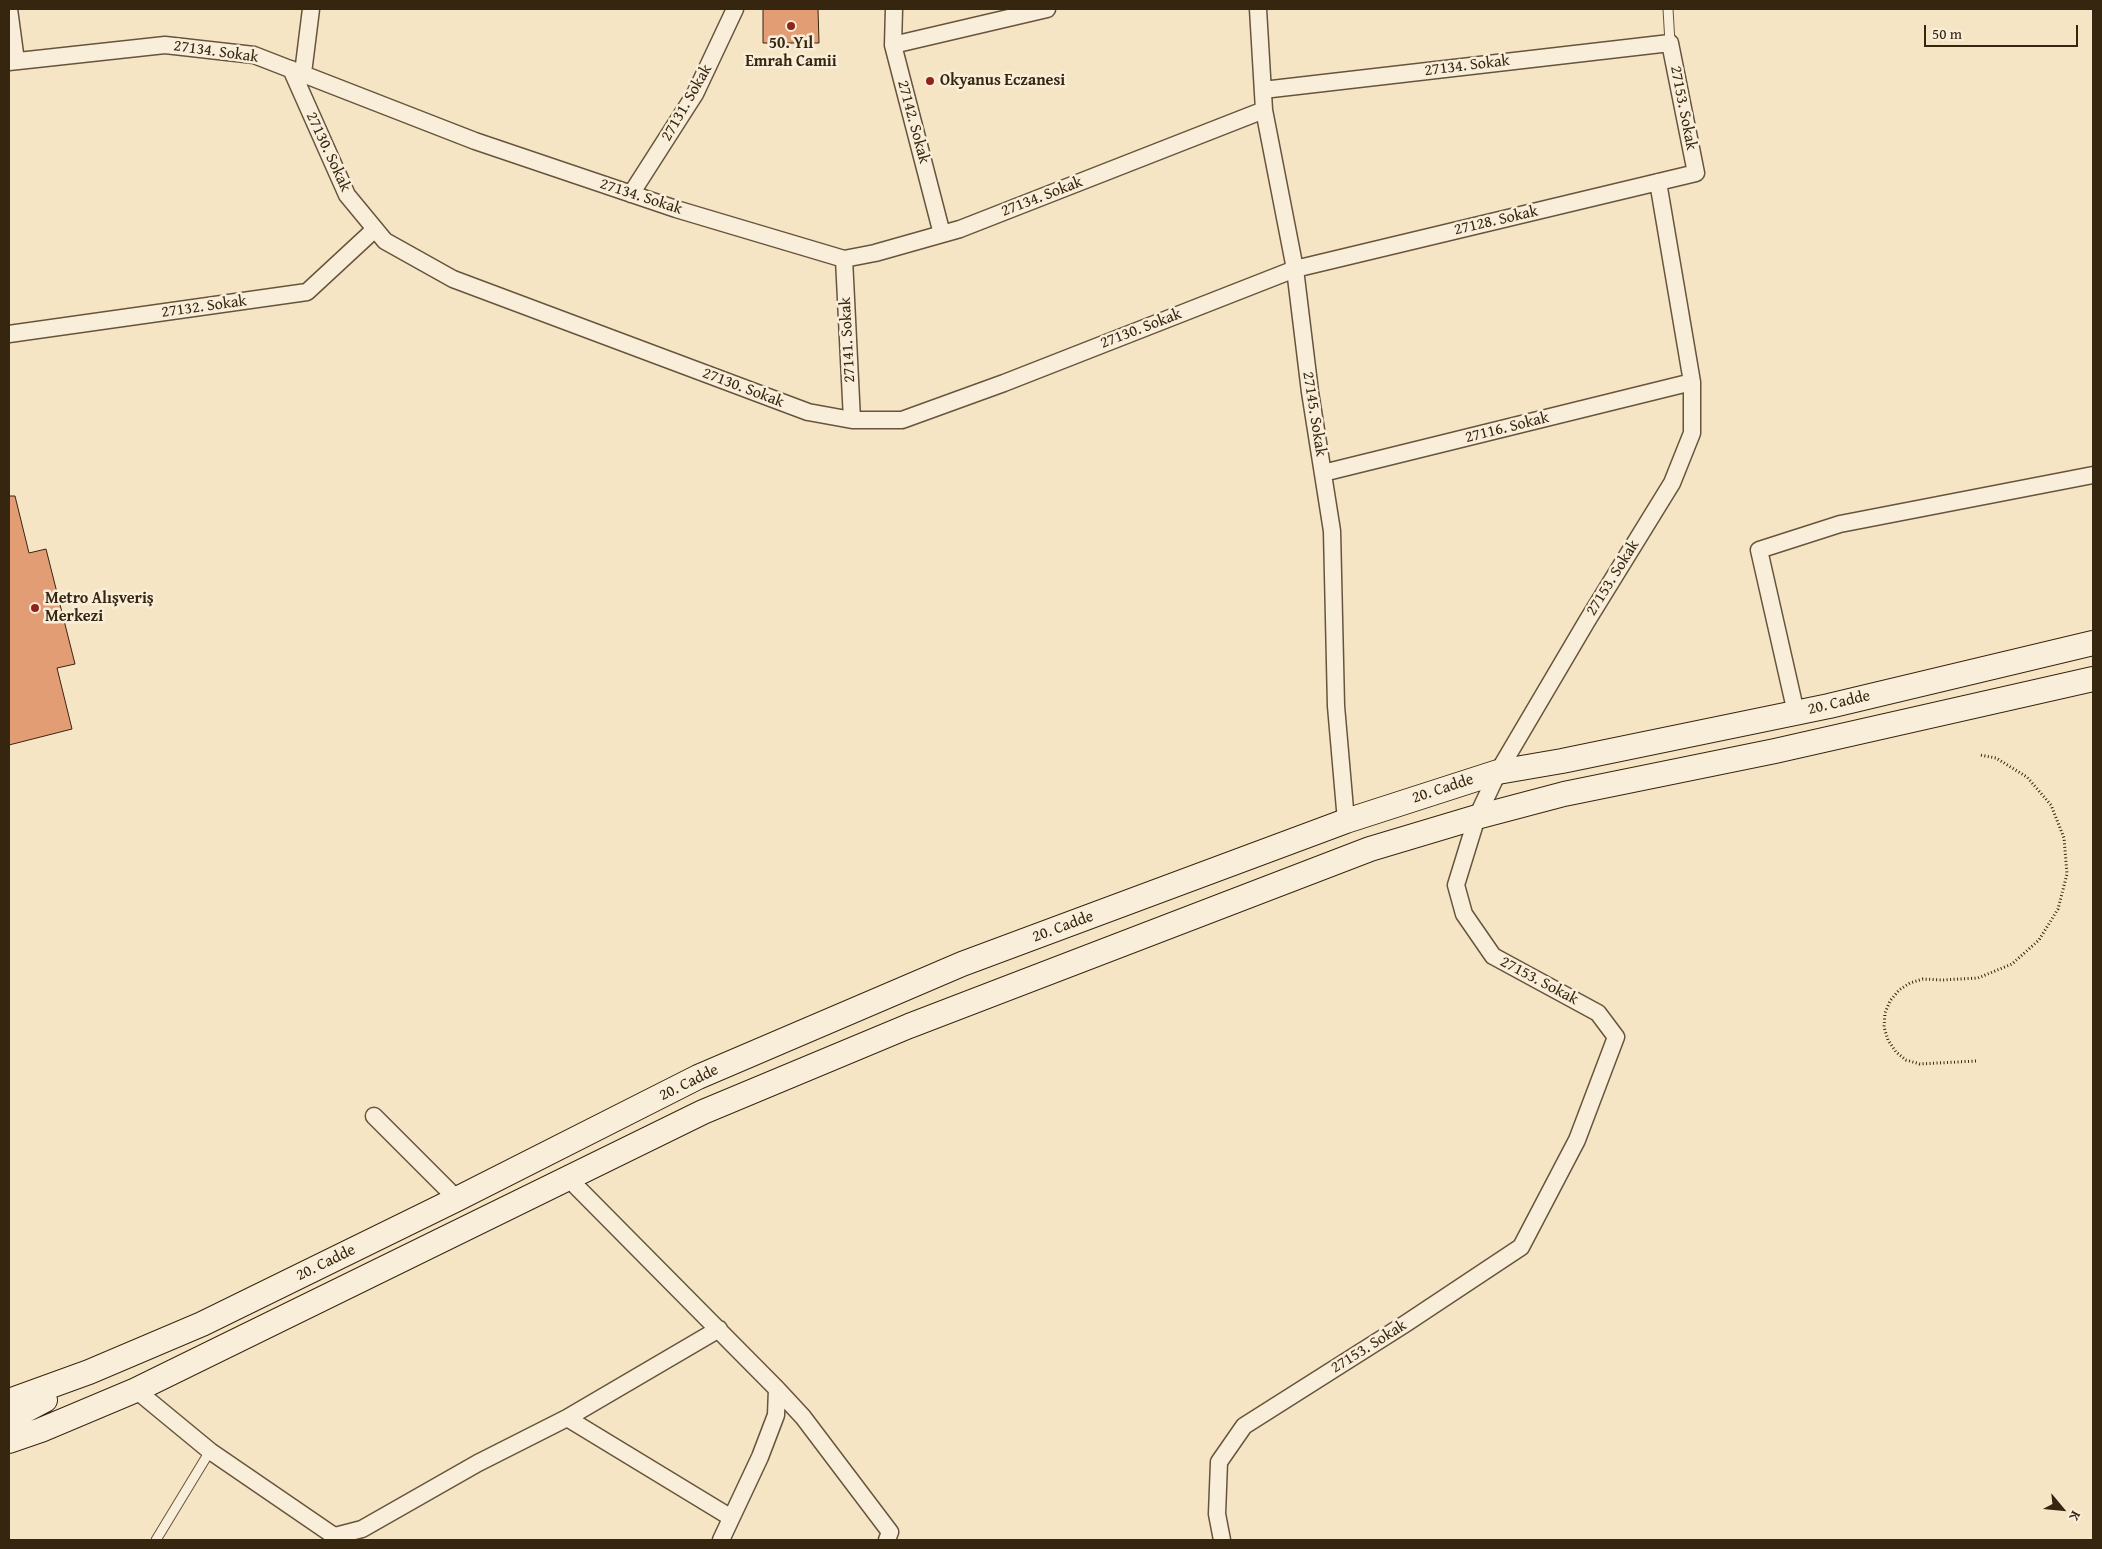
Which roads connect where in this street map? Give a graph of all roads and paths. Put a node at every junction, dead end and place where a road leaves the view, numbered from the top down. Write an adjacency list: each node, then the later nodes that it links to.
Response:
1 (9, 9): 10 (street)
2 (311, 9): 11 (street)
3 (735, 9): 16 (street, 27131. Sokak)
4 (1047, 9): 9 (street)
5 (1258, 9): 12 (street, 27145. Sokak)
6 (1668, 9): 8 (lane)
7 (891, 10): 9 (street, 27142. Sokak)
8 (1670, 43): 12 (street, 27134. Sokak); 14 (street, 27153. Sokak)
9 (893, 45): 18 (street, 27142. Sokak)
10 (13, 61): 11 (street, 27134. Sokak)
11 (297, 71): 16 (street, 27134. Sokak); 17 (street, 27130. Sokak)
12 (1263, 90): 13 (street, 27145. Sokak)
13 (1264, 110): 18 (street, 27134. Sokak); 20 (street, 27145. Sokak)
14 (1696, 173): 15 (street, 27128. Sokak)
15 (1658, 182): 20 (street, 27128. Sokak); 22 (street, 27153. Sokak)
16 (631, 194): 19 (street, 27134. Sokak)
17 (375, 229): 21 (street, 27132. Sokak); 23 (street, 27130. Sokak)
18 (942, 234): 19 (street, 27134. Sokak)
19 (844, 259): 23 (street, 27141. Sokak)
20 (1295, 269): 23 (street, 27130. Sokak); 24 (street, 27145. Sokak)
21 (9, 334)
22 (1692, 382): 24 (street, 27116. Sokak); 30 (street, 27153. Sokak)
23 (852, 420)
24 (1323, 473): 32 (street, 27145. Sokak)
25 (2093, 475): 28 (street)
26 (2093, 643): 28 (main road, 20. Cadde)
27 (2093, 679): 31 (main road)
28 (1796, 713): 30 (main road, 20. Cadde)
29 (1980, 755): 33 (path)
30 (1498, 772): 31 (street, 27153. Sokak); 32 (main road, 20. Cadde)
31 (1477, 816): 35 (main road); 51 (street, 27153. Sokak)
32 (1346, 821): 36 (main road, 20. Cadde)
33 (1976, 1060)
34 (374, 1116): 36 (street)
35 (568, 1179): 37 (street); 40 (main road)
36 (457, 1199): 38 (main road, 20. Cadde)
37 (719, 1329): 39 (street); 42 (street)
38 (89, 1372): 41 (main road); 43 (main road)
39 (777, 1389): 46 (street); 50 (street)
40 (136, 1390): 44 (main road); 45 (street)
41 (9, 1401)
42 (567, 1418): 46 (street); 47 (street)
43 (9, 1419)
44 (9, 1441)
45 (210, 1451): 47 (street); 48 (lane)
46 (730, 1517): 49 (street)
47 (337, 1538)
48 (156, 1540)
49 (721, 1540)
50 (887, 1540)
51 (1222, 1540)

